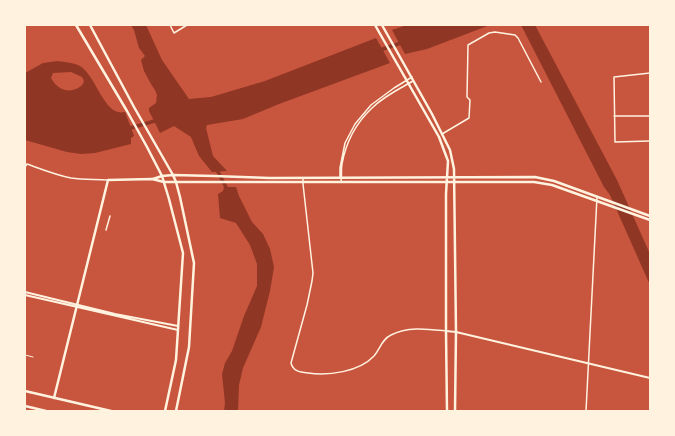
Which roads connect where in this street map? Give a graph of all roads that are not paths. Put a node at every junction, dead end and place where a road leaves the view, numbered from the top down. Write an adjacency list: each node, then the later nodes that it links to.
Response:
1 (76, 25): 17 (main road)
2 (90, 25): 16 (main road)
3 (170, 25): 4 (street)
4 (187, 25)
5 (375, 25): 9 (main road)
6 (382, 25): 8 (main road)
7 (650, 73): 11 (street)
8 (412, 79): 9 (street); 13 (main road)
9 (407, 82): 18 (main road); 21 (street)
10 (541, 82): 13 (street)
11 (614, 116): 12 (street); 14 (street)
12 (650, 116)
13 (442, 134): 19 (main road)
14 (650, 141)
15 (25, 167): 23 (street)
16 (173, 175): 17 (main road); 20 (main road); 25 (main road)
17 (162, 176): 22 (main road); 24 (main road)
18 (447, 177): 19 (main road); 21 (main road); 28 (main road)
19 (454, 177): 29 (main road); 30 (main road)
20 (303, 178): 21 (main road); 26 (street)
21 (341, 178): 27 (street)
22 (152, 179): 23 (main road); 24 (main road)
23 (108, 180): 38 (main road)
24 (164, 182): 25 (main road); 39 (main road)
25 (176, 182): 26 (main road); 53 (main road)
26 (303, 182): 27 (main road); 41 (street)
27 (340, 182): 28 (main road)
28 (446, 182): 29 (main road); 41 (main road)
29 (454, 182): 31 (main road); 42 (main road)
30 (597, 197): 31 (street); 33 (main road)
31 (596, 201): 34 (main road); 45 (street)
32 (110, 216): 35 (street)
33 (650, 216)
34 (650, 220)
35 (106, 230)
36 (25, 292): 38 (street)
37 (25, 295): 38 (street)
38 (77, 305): 39 (street); 40 (street); 48 (main road)
39 (178, 326): 40 (main road)
40 (178, 330): 52 (main road)
41 (446, 331): 42 (street); 54 (main road)
42 (456, 332): 45 (street); 55 (main road)
43 (25, 355): 44 (street)
44 (33, 357)
45 (588, 364): 46 (street); 56 (street)
46 (650, 378)
47 (25, 391): 48 (main road)
48 (54, 398): 51 (main road)
49 (25, 406): 50 (main road)
50 (46, 411)
51 (111, 411)
52 (165, 411)
53 (176, 411)
54 (447, 411)
55 (455, 411)
56 (586, 411)

